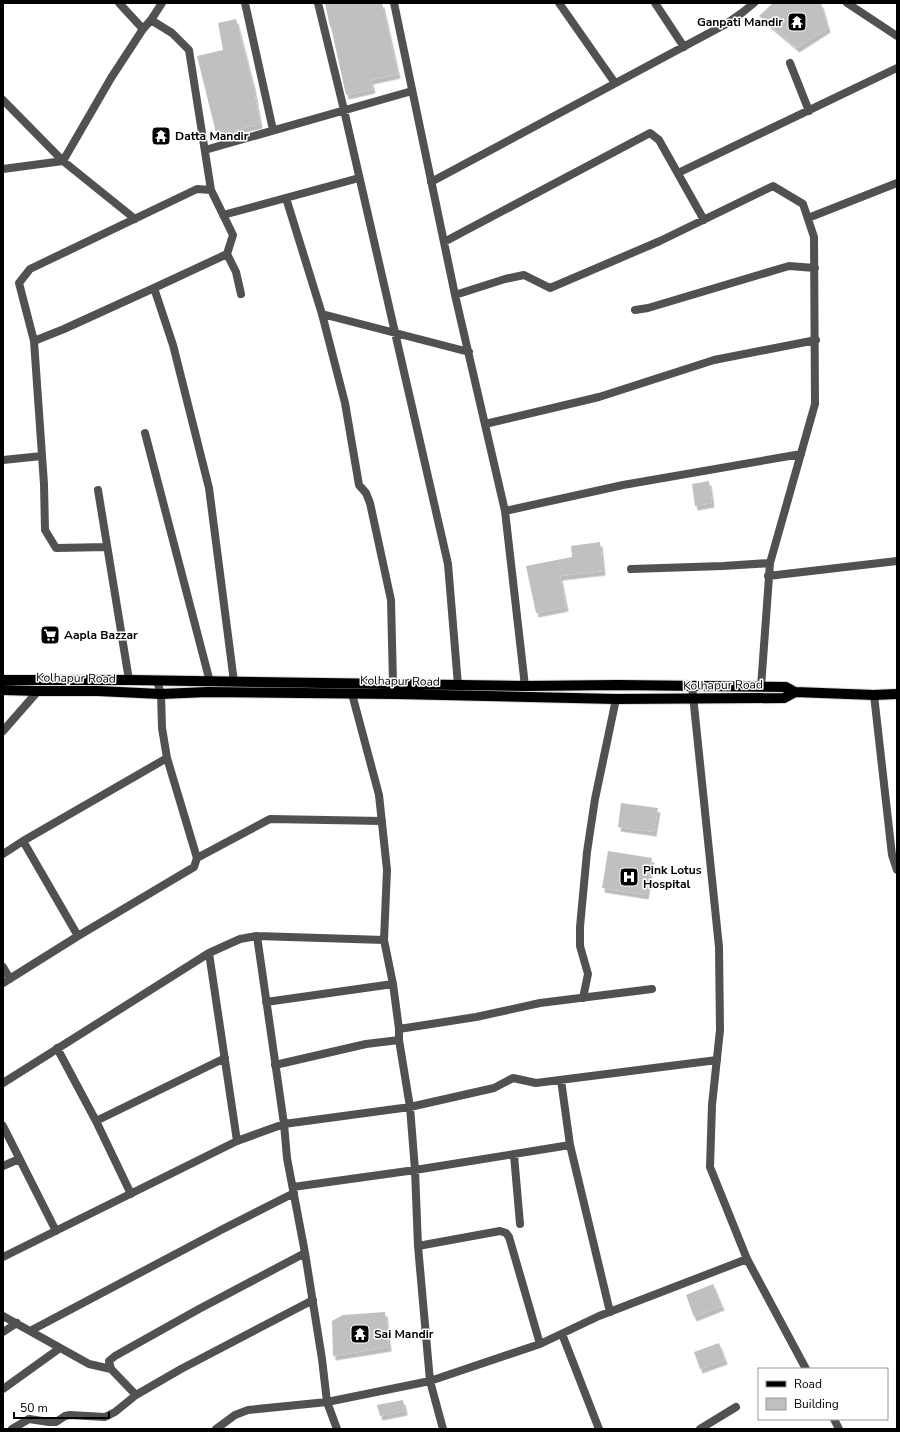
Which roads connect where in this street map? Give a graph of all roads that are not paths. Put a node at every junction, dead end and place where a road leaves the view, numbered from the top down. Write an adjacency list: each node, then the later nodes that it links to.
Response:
1 (118, 3): 11 (street)
2 (162, 3): 10 (street)
3 (245, 3): 21 (street)
4 (318, 3): 19 (street)
5 (394, 3): 17 (street)
6 (559, 3): 16 (street)
7 (655, 3): 13 (street)
8 (754, 3): 13 (street)
9 (847, 3): 12 (street)
10 (150, 20): 11 (street); 22 (street)
11 (143, 29): 23 (street)
12 (897, 36)
13 (684, 46): 16 (street)
14 (790, 63): 20 (street)
15 (897, 68): 20 (street)
16 (615, 83): 27 (street)
17 (412, 91): 19 (street); 27 (street)
18 (3, 100): 23 (street)
19 (344, 110): 21 (street); 26 (street)
20 (809, 110): 25 (street)
21 (273, 130): 22 (street)
22 (205, 150): 29 (street)
23 (63, 161): 24 (street); 32 (street)
24 (3, 169)
25 (678, 173): 34 (street); 35 (street)
26 (359, 178): 30 (street); 43 (street)
27 (432, 182): 35 (street)
28 (897, 183): 33 (street)
29 (211, 190): 31 (street); 32 (street)
30 (286, 198): 31 (street); 42 (street)
31 (223, 215): 36 (street)
32 (135, 218): 44 (street)
33 (808, 218): 34 (street); 37 (street)
34 (704, 220): 40 (street)
35 (444, 242): 40 (street)
36 (226, 254): 38 (street); 39 (street)
37 (815, 268): 41 (street); 45 (street)
38 (154, 288): 44 (street); 63 (street)
39 (241, 294)
40 (455, 295): 46 (street)
41 (636, 310)
42 (322, 314): 43 (street); 64 (street)
43 (394, 333): 46 (street); 65 (street)
44 (34, 340): 50 (street)
45 (816, 340): 47 (street); 49 (street)
46 (469, 352): 47 (street)
47 (485, 424): 53 (street)
48 (145, 433): 62 (street)
49 (801, 454): 53 (street); 56 (street)
50 (42, 456): 51 (street); 54 (street)
51 (3, 460)
52 (98, 490): 54 (street)
53 (505, 511): 66 (street)
54 (107, 547): 60 (street)
55 (897, 561): 58 (street)
56 (770, 563): 57 (street); 58 (street)
57 (630, 568)
58 (768, 576): 68 (street)
59 (3, 680): 60 (main road, Kolhapur Road)
60 (129, 680): 61 (main road, Kolhapur Road)
61 (158, 681): 62 (main road, Kolhapur Road); 72 (street)
62 (210, 682): 63 (main road, Kolhapur Road)
63 (234, 682): 64 (main road, Kolhapur Road)
64 (393, 683): 65 (main road, Kolhapur Road)
65 (458, 684): 66 (main road, Kolhapur Road)
66 (525, 686): 67 (main road, Kolhapur Road)
67 (692, 686): 68 (main road, Kolhapur Road); 76 (street)
68 (761, 687): 71 (main road, Kolhapur Road)
69 (3, 690): 70 (main road, Kolhapur Road)
70 (38, 692): 72 (main road, Kolhapur Road); 78 (street)
71 (795, 692): 75 (main road, Kolhapur Road); 76 (main road, Kolhapur Road)
72 (161, 694): 73 (main road, Kolhapur Road); 79 (street)
73 (352, 694): 77 (main road, Kolhapur Road); 80 (street)
74 (897, 694): 75 (main road, Kolhapur Road)
75 (874, 695): 84 (street)
76 (694, 698): 77 (main road, Kolhapur Road); 99 (street)
77 (616, 699): 93 (street)
78 (3, 730)
79 (167, 758): 81 (street); 83 (street)
80 (382, 821): 83 (street); 87 (street)
81 (23, 841): 82 (street); 85 (street)
82 (3, 854)
83 (197, 858): 85 (street)
84 (897, 870)
85 (78, 936): 90 (street)
86 (257, 936): 87 (street); 88 (street); 94 (street)
87 (384, 940): 91 (street)
88 (209, 953): 97 (street); 98 (street)
89 (3, 967): 90 (street)
90 (7, 981)
91 (393, 984): 94 (street); 95 (street)
92 (652, 989): 93 (street)
93 (583, 998): 95 (street)
94 (266, 1002): 100 (street)
95 (399, 1029): 96 (street)
96 (399, 1040): 100 (street); 103 (street)
97 (57, 1048): 102 (street); 104 (street)
98 (225, 1058): 104 (street); 107 (street)
99 (717, 1060): 101 (street); 120 (street)
100 (275, 1065): 105 (street)
101 (561, 1080): 103 (street); 108 (street)
102 (3, 1083)
103 (410, 1107): 105 (street); 112 (street)
104 (96, 1121): 114 (street)
105 (284, 1124): 107 (street); 113 (street)
106 (3, 1126): 110 (street)
107 (237, 1142): 114 (street)
108 (570, 1145): 109 (street); 122 (street)
109 (514, 1154): 112 (street); 115 (street)
110 (19, 1158): 111 (street); 116 (street)
111 (3, 1166)
112 (415, 1170): 113 (street); 117 (street)
113 (294, 1190): 118 (street); 125 (street)
114 (131, 1194): 116 (street)
115 (520, 1224)
116 (56, 1231): 119 (street)
117 (418, 1246): 128 (street); 132 (street)
118 (305, 1253): 121 (street); 131 (street)
119 (3, 1258)
120 (747, 1259): 122 (street); 130 (street)
121 (313, 1300): 134 (street); 135 (street)
122 (610, 1312): 127 (street)
123 (3, 1316): 124 (street)
124 (16, 1323): 125 (street); 126 (street)
125 (30, 1331): 129 (street)
126 (3, 1332)
127 (562, 1334): 128 (street); 142 (street)
128 (540, 1344): 132 (street)
129 (60, 1348): 131 (street); 133 (street)
130 (805, 1368)
131 (110, 1369): 134 (street)
132 (430, 1381): 135 (street); 141 (street)
133 (3, 1388)
134 (136, 1395): 138 (street)
135 (327, 1402): 139 (street); 140 (street)
136 (736, 1407): 143 (street)
137 (834, 1420): 144 (street)
138 (12, 1429)
139 (216, 1429)
140 (337, 1429)
141 (443, 1429)
142 (599, 1429)
143 (700, 1429)
144 (839, 1429)

